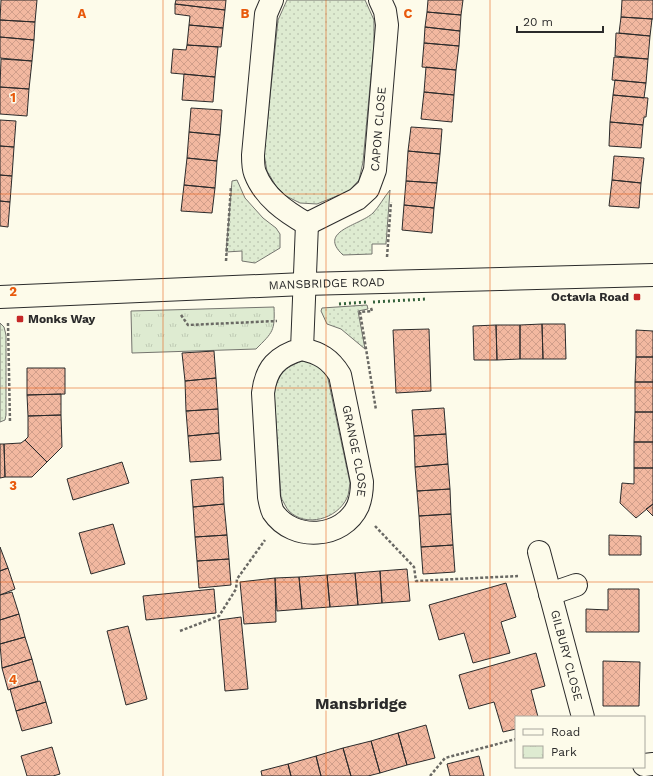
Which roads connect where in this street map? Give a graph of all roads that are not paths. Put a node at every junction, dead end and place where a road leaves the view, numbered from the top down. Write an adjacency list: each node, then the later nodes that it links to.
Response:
1 (272, 0): 3 (street)
2 (380, 0): 3 (street, CAPON CLOSE)
3 (307, 224): 5 (street)
4 (653, 275): 5 (street, MANSBRIDGE ROAD)
5 (304, 284): 6 (street, MANSBRIDGE ROAD); 7 (street)
6 (4, 297)
7 (302, 349): 7 (street, GRANGE CLOSE)
8 (539, 552): 9 (street, GILBURY CLOSE)
9 (547, 584): 10 (street, GILBURY CLOSE); 11 (street, GILBURY CLOSE)
10 (576, 585)
11 (583, 716)

